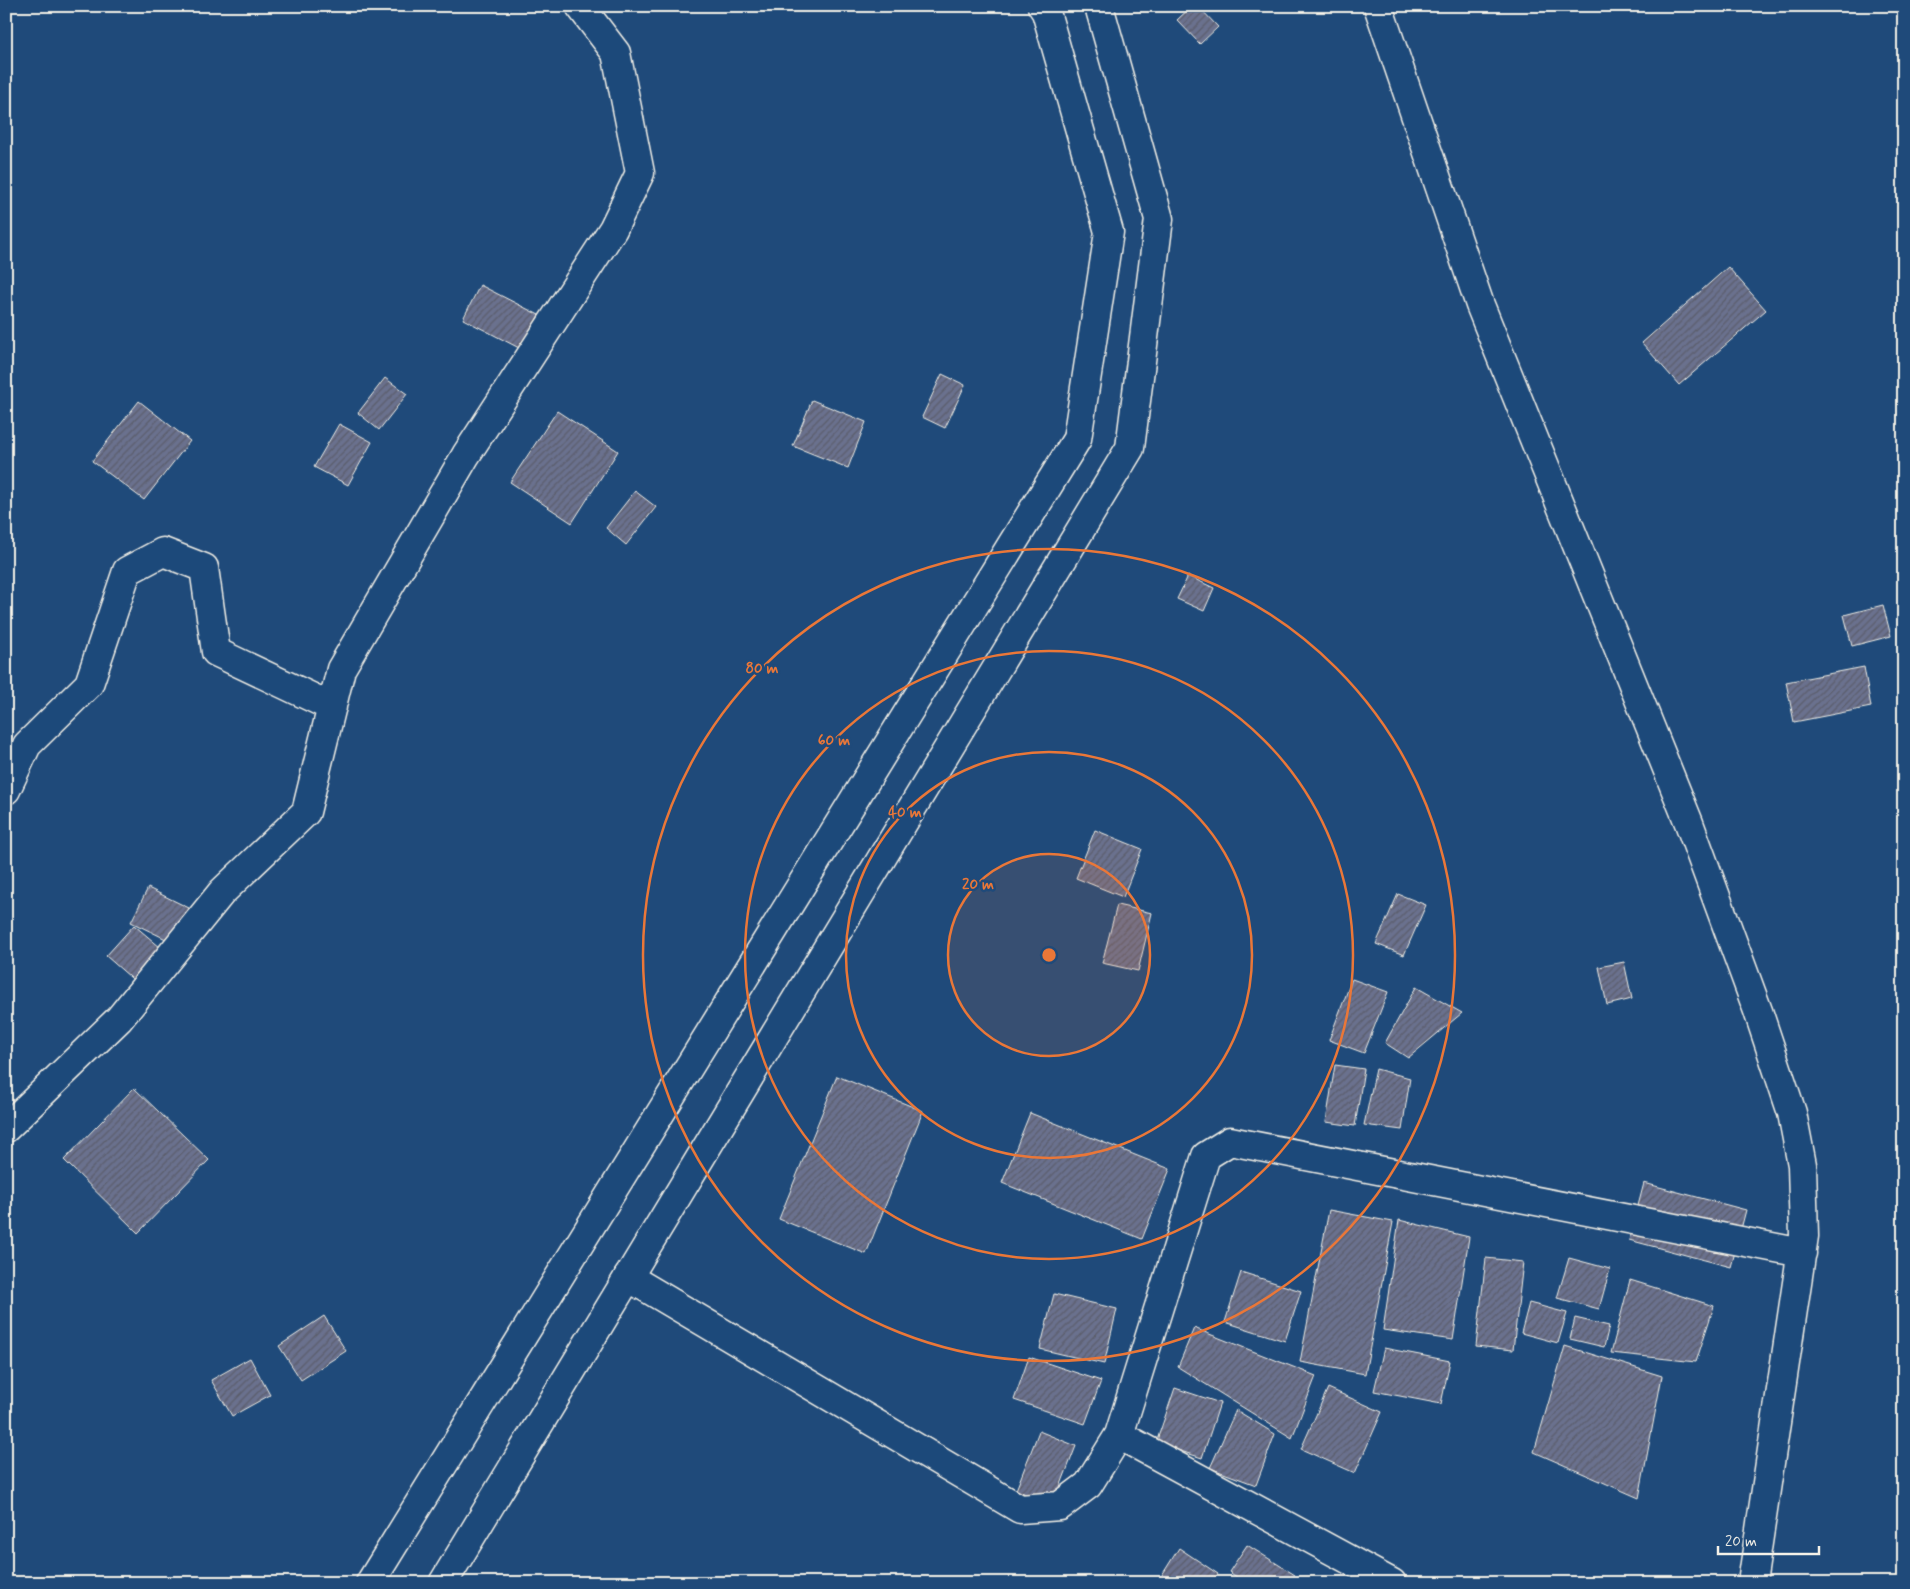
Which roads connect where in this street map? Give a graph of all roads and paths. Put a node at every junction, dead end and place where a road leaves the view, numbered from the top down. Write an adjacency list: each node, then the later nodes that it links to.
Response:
1 (580, 6): 5 (street)
2 (1042, 6): 11 (street)
3 (1099, 6): 9 (street)
4 (1378, 6): 8 (street)
5 (332, 707): 6 (street); 7 (street)
6 (6, 790)
7 (6, 1128)
8 (1802, 1253): 10 (street); 14 (street)
9 (628, 1277): 10 (street); 12 (street)
10 (1120, 1435): 13 (street)
11 (370, 1583)
12 (443, 1583)
13 (1392, 1583)
14 (1752, 1583)

